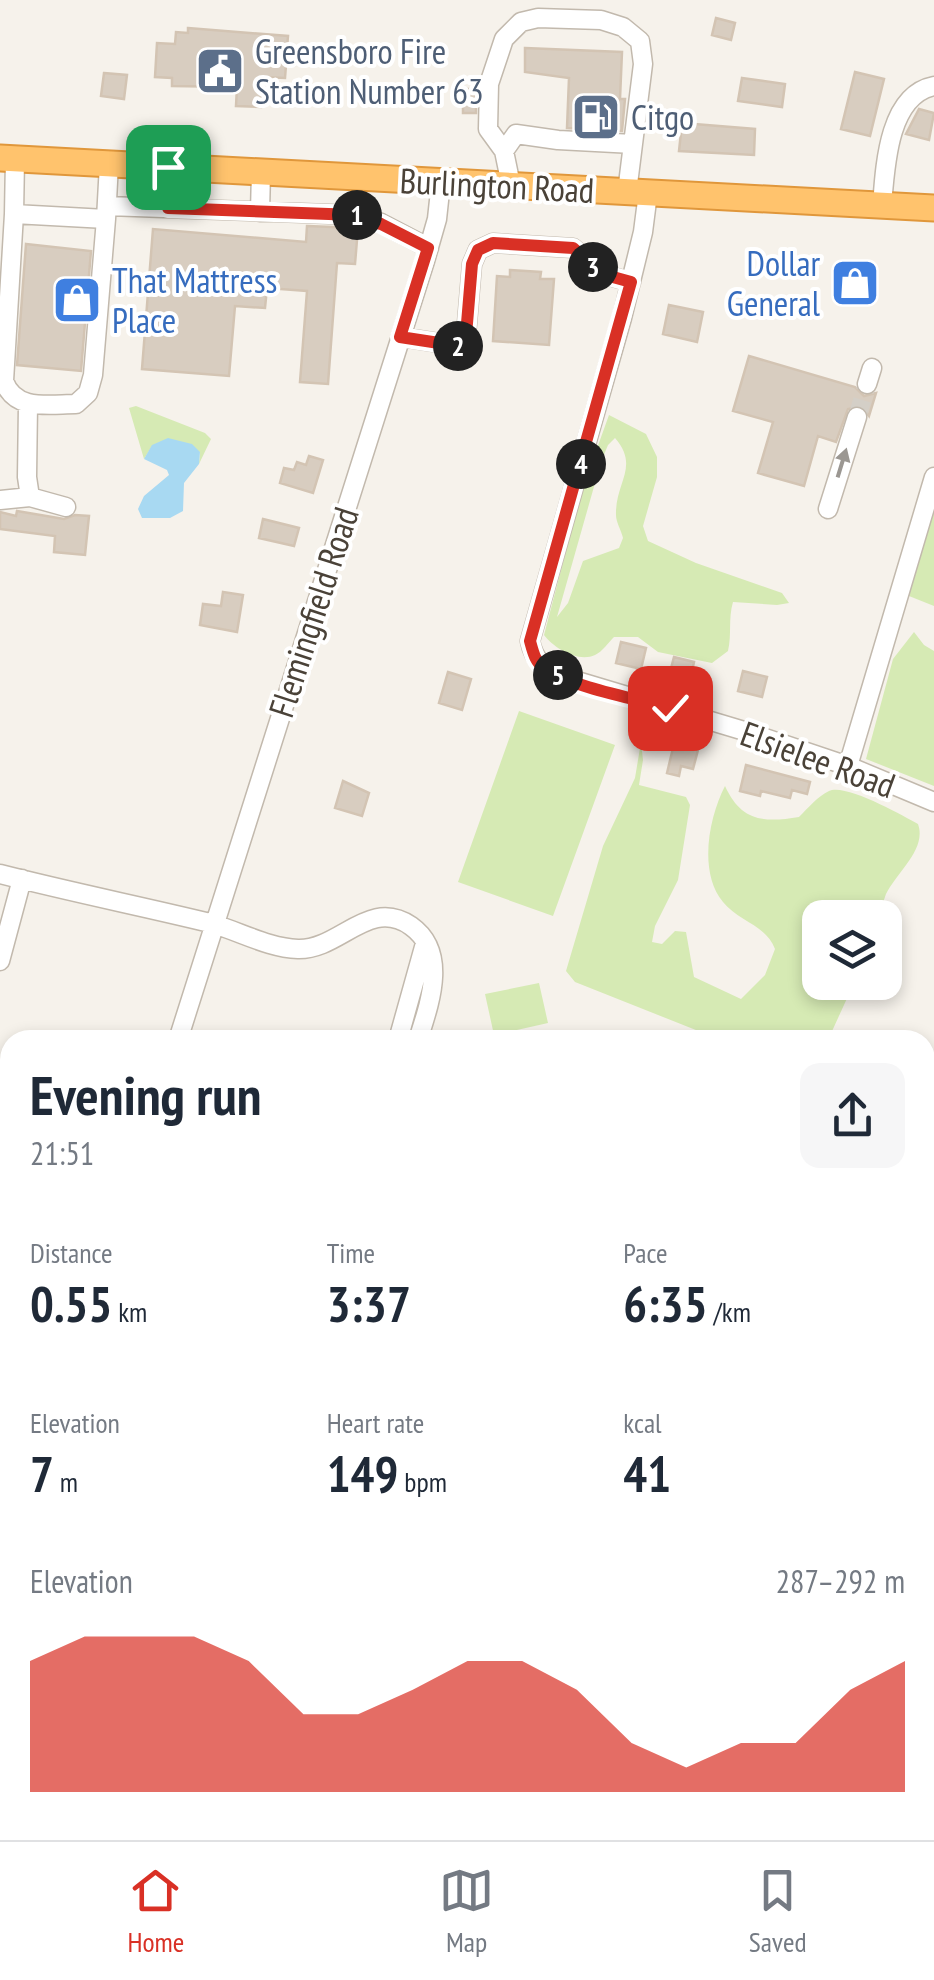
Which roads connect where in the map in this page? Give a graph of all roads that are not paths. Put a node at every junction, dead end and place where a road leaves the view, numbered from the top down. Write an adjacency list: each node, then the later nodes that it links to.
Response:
1 (934, 86): 11 (street)
2 (633, 144): 3 (street); 3 (street, Elsielee Road); 10 (street, Elsielee Road)
3 (504, 150): 9 (street)
4 (7, 158): 5 (highway, Burlington Road); 16 (street)
5 (110, 164): 6 (highway, Burlington Road); 14 (street)
6 (168, 167): 7 (highway, Burlington Road); 12 (street)
7 (261, 172): 8 (highway, Burlington Road); 15 (street)
8 (441, 182): 9 (highway, Burlington Road); 17 (street, Flemingfield Road)
9 (510, 186): 10 (highway, Burlington Road)
10 (637, 192): 11 (highway, Burlington Road); 18 (street, Elsielee Road)
11 (882, 206): 13 (highway, Burlington Road)
12 (168, 208): 14 (street); 15 (street)
13 (934, 208)
14 (107, 212): 16 (street); 21 (street)
15 (260, 212): 17 (street)
16 (14, 214): 20 (street)
17 (428, 248): 19 (street, Flemingfield Road)
18 (631, 282): 19 (street); 28 (street, Elsielee Road)
19 (400, 337): 32 (street, Flemingfield Road)
20 (4, 393): 21 (street)
21 (28, 404): 24 (street)
22 (856, 418): 27 (street, one-way to 22)
23 (934, 478): 28 (street)
24 (30, 497): 25 (street); 26 (street)
25 (0, 500)
26 (66, 507)
27 (828, 509)
28 (848, 766): 29 (street, Elsielee Road)
29 (934, 802)
30 (0, 874): 31 (street)
31 (22, 880): 32 (street); 34 (street)
32 (214, 924): 33 (street); 35 (street, Flemingfield Road)
33 (425, 941): 36 (street); 37 (street)
34 (0, 960)
35 (181, 1030)
36 (401, 1030)
37 (421, 1030)

